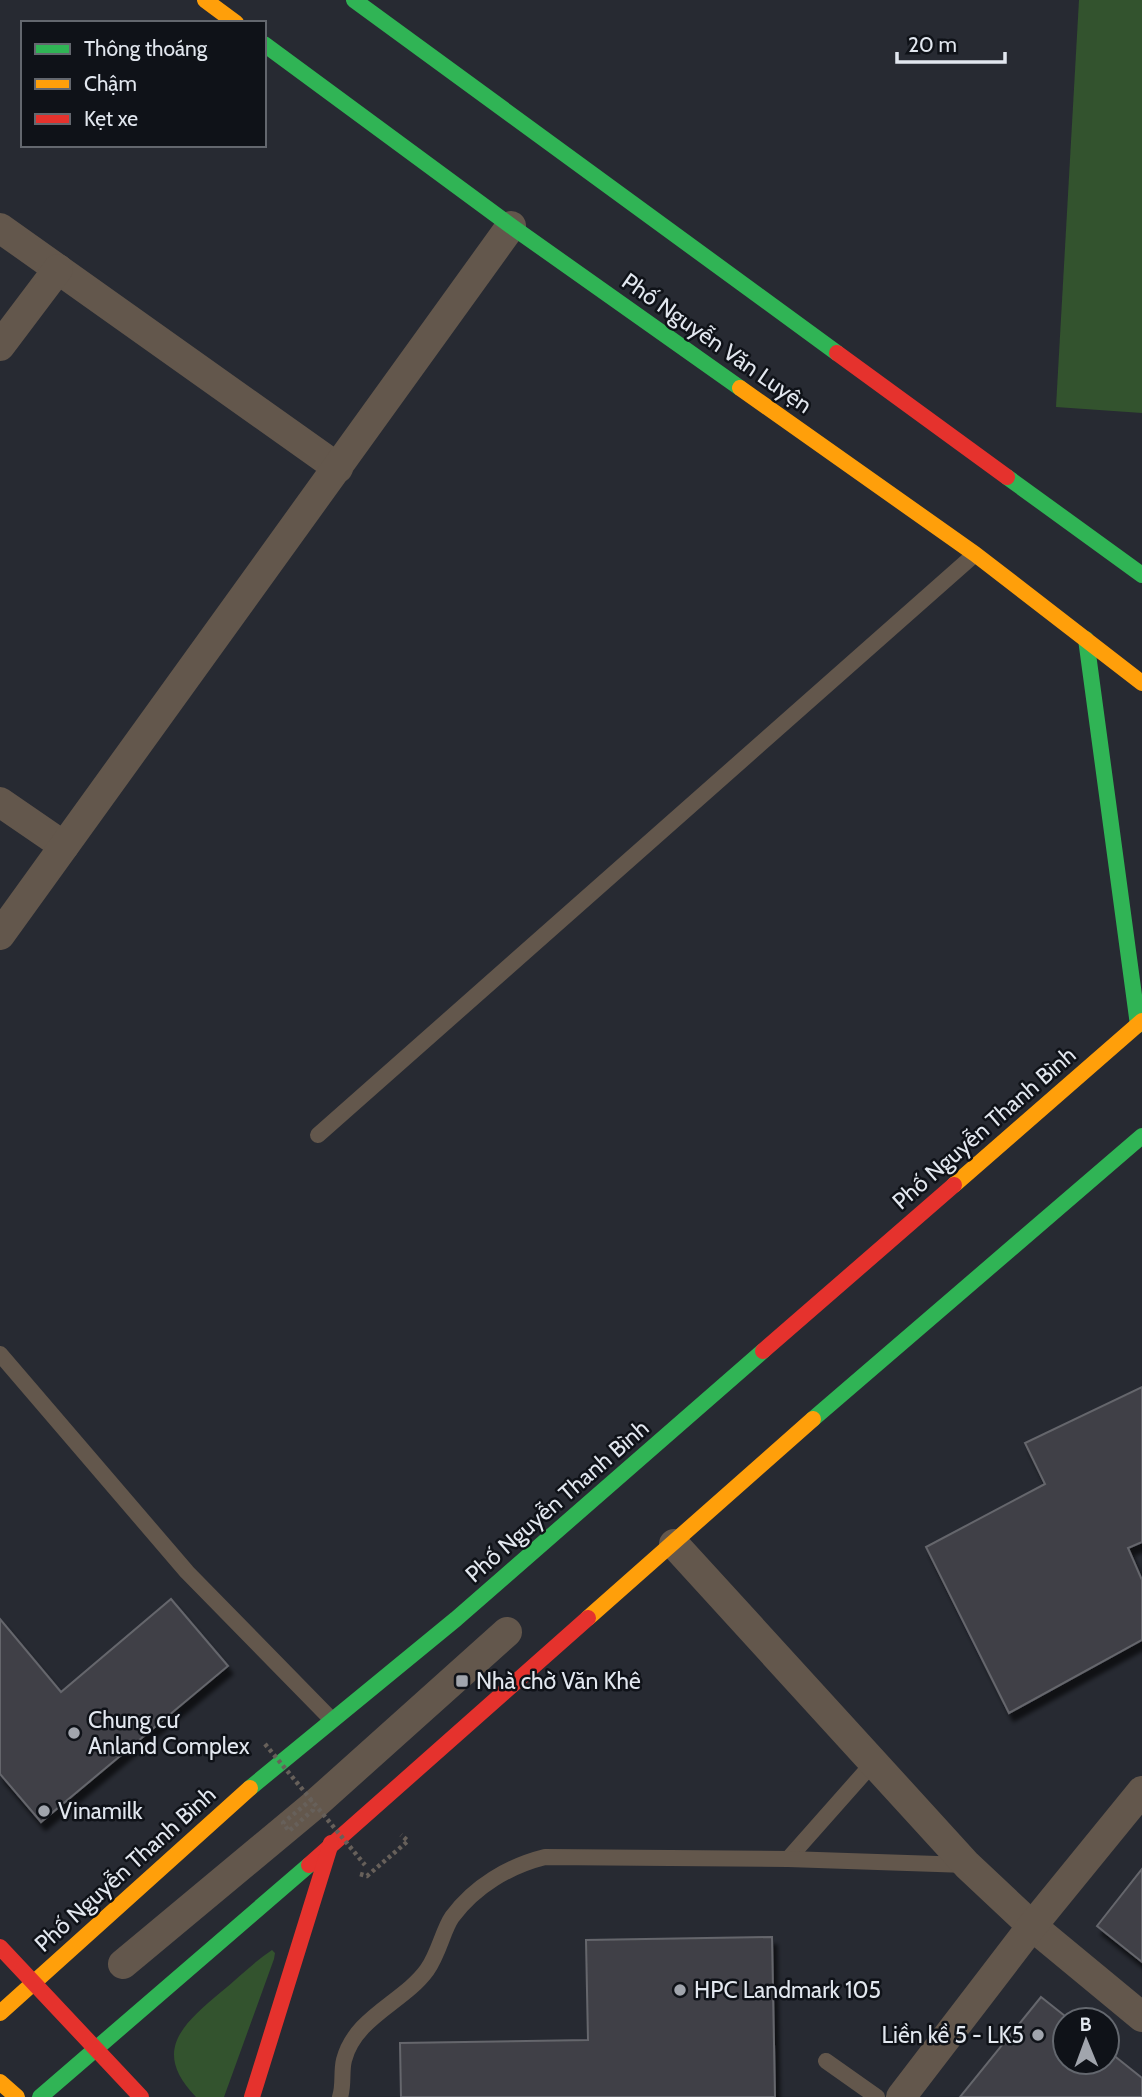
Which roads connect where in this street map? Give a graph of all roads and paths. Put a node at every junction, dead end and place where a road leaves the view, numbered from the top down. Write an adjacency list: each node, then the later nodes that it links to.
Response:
1 (205, 0): 3 (main road)
2 (354, 0): 11 (main road)
3 (233, 21)
4 (266, 45): 5 (main road, Phố Nguyễn Văn Luyện)
5 (511, 226): 9 (street); 10 (main road, Phố Nguyễn Văn Luyện)
6 (0, 228): 7 (street)
7 (58, 269): 8 (street); 9 (street)
8 (0, 345)
9 (338, 468): 15 (street)
10 (975, 554): 12 (main road, Phố Nguyễn Văn Luyện); 18 (lane)
11 (1142, 575)
12 (1086, 639): 13 (main road, Phố Nguyễn Văn Luyện); 17 (main road)
13 (1142, 683)
14 (0, 802): 15 (street)
15 (64, 846): 16 (street)
16 (0, 935)
17 (1140, 1023): 23 (main road, Phố Nguyễn Thanh Bình)
18 (318, 1135)
19 (1142, 1136): 21 (main road)
20 (0, 1354): 23 (lane)
21 (674, 1544): 25 (street); 28 (main road)
22 (508, 1632): 27 (street)
23 (331, 1719): 37 (main road, Phố Nguyễn Thanh Bình)
24 (265, 1744): 27 (path, bridge)
25 (873, 1763): 31 (lane); 32 (street)
26 (1142, 1791): 34 (street)
27 (313, 1802): 27 (path, bridge); 30 (path, bridge); 36 (street)
28 (331, 1843): 40 (main road); 46 (main road)
29 (392, 1843): 33 (path)
30 (373, 1858)
31 (788, 1859): 32 (lane); 47 (lane)
32 (967, 1865): 34 (street)
33 (356, 1873)
34 (1032, 1926): 39 (street); 49 (street)
35 (0, 1947): 37 (main road)
36 (124, 1964)
37 (33, 1984): 38 (main road, Phố Nguyễn Thanh Bình); 40 (main road)
38 (0, 2012)
39 (1142, 2017)
40 (96, 2049): 44 (main road); 45 (main road)
41 (826, 2061): 48 (lane)
42 (0, 2082): 43 (main road)
43 (17, 2097)
44 (40, 2097)
45 (141, 2097)
46 (252, 2097)
47 (340, 2097)
48 (877, 2097)
49 (901, 2097)

